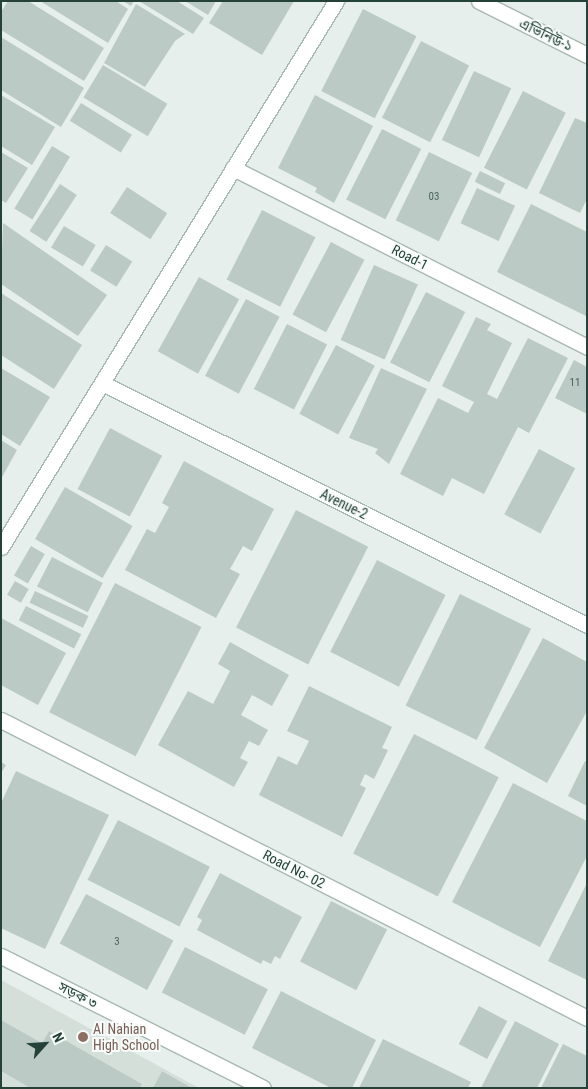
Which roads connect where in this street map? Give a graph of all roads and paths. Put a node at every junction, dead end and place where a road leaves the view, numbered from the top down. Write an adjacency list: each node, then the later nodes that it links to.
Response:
1 (336, 1): 4 (street)
2 (479, 1): 3 (street, এভিনিউ-১)
3 (587, 55)
4 (233, 168): 5 (street, Road-1); 6 (street)
5 (587, 347)
6 (102, 383): 7 (street); 8 (street, Avenue-2)
7 (1, 548)
8 (587, 624)
9 (1, 720): 11 (street, Road No- 02)
10 (1, 956): 12 (street, সড়ক ৩)
11 (587, 1018)
12 (263, 1088)

